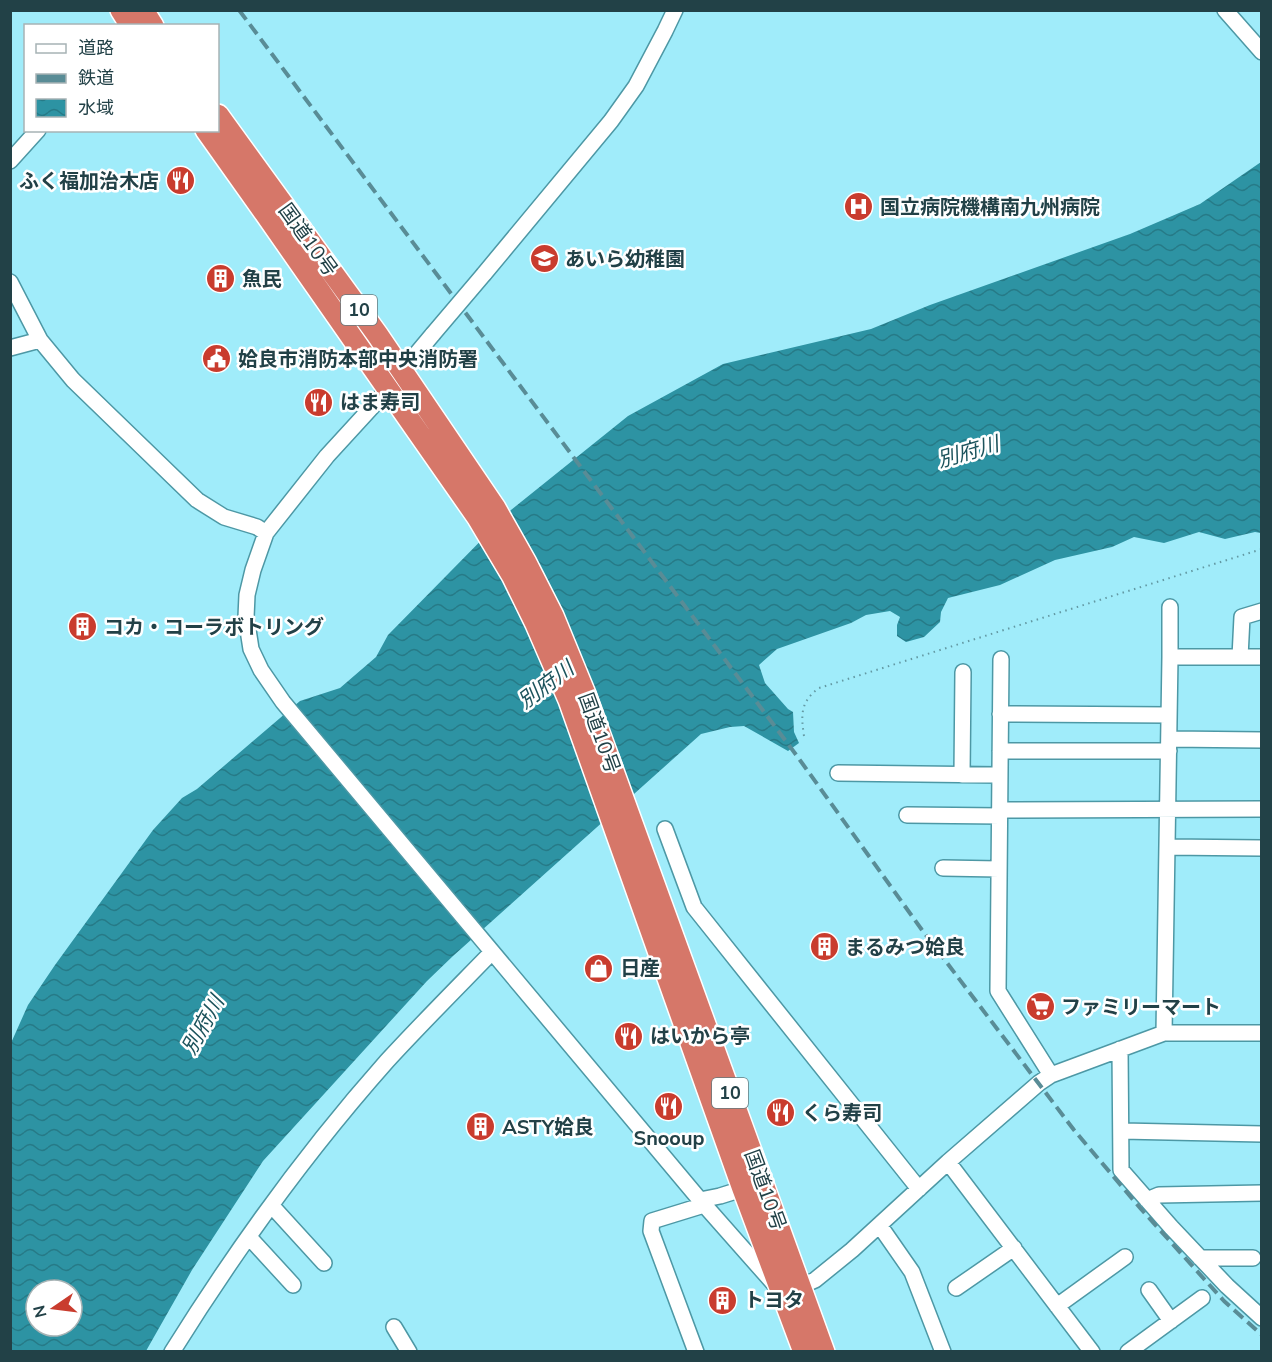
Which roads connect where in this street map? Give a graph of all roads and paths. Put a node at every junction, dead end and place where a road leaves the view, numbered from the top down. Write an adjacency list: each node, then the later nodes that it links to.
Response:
1 (121, 10): 5 (highway)
2 (143, 10): 6 (highway)
3 (675, 10): 15 (street, bridge)
4 (1225, 10): 7 (street)
5 (130, 24)
6 (152, 24)
7 (1262, 52)
8 (219, 116): 15 (highway, 国道10号 / 10)
9 (36, 132): 11 (street)
10 (207, 132): 16 (highway, 国道10号 / 10)
11 (10, 161)
12 (10, 282): 13 (street)
13 (40, 340): 14 (street); 18 (street)
14 (10, 348)
15 (401, 370): 16 (street); 17 (highway, 国道10号 / 10)
16 (388, 387): 17 (highway, 国道10号 / 10); 18 (street)
17 (487, 513): 53 (highway, 国道10号 / 10)
18 (266, 533): 45 (street)
19 (1262, 549): 29 (path)
20 (1170, 607): 22 (street)
21 (1262, 611): 23 (street)
22 (1170, 657): 23 (street); 28 (street)
23 (1240, 657): 24 (street)
24 (1262, 657)
25 (1001, 659): 27 (street)
26 (963, 672): 34 (street)
27 (1000, 714): 28 (street); 32 (street)
28 (1169, 716): 31 (street)
29 (804, 736)
30 (1262, 740): 31 (street)
31 (1169, 745): 32 (street); 37 (street)
32 (1000, 751): 35 (street)
33 (838, 773): 34 (street)
34 (962, 775): 35 (street)
35 (1000, 775): 38 (street)
36 (1262, 808): 37 (street)
37 (1167, 809): 38 (street); 41 (street)
38 (1000, 813): 39 (street); 44 (street)
39 (907, 815)
40 (664, 829): 54 (street)
41 (1167, 848): 42 (street); 46 (street)
42 (1262, 848)
43 (943, 868): 44 (street)
44 (999, 869): 49 (street)
45 (492, 952): 57 (street); 58 (street)
46 (1164, 1033): 47 (street); 48 (street)
47 (1262, 1033)
48 (1120, 1049): 49 (street); 50 (street)
49 (1052, 1075): 52 (street)
50 (1122, 1131): 51 (street); 56 (street)
51 (1262, 1134)
52 (948, 1162): 54 (street); 61 (street)
53 (753, 1185): 57 (street); 68 (highway, 国道10号 / 10)
54 (919, 1190): 59 (street)
55 (1262, 1193): 56 (street)
56 (1147, 1200): 63 (street)
57 (702, 1203): 68 (street); 77 (street)
58 (272, 1206): 60 (street); 65 (street)
59 (879, 1226): 68 (street); 80 (street)
60 (249, 1237): 66 (street); 75 (street)
61 (1014, 1248): 67 (street); 71 (street)
62 (1125, 1257): 71 (street)
63 (1200, 1258): 64 (street); 72 (street)
64 (1253, 1258)
65 (324, 1263)
66 (293, 1284)
67 (956, 1288)
68 (792, 1290): 78 (highway, 国道10号 / 10); 79 (highway, 国道10号 / 10)
69 (1149, 1290): 73 (street)
70 (1202, 1298): 73 (street)
71 (1057, 1306): 81 (street)
72 (1262, 1318)
73 (1171, 1321): 82 (street)
74 (394, 1327): 76 (street)
75 (173, 1351)
76 (410, 1352)
77 (696, 1352)
78 (804, 1352)
79 (824, 1352)
80 (943, 1352)
81 (1092, 1352)
82 (1128, 1352)

